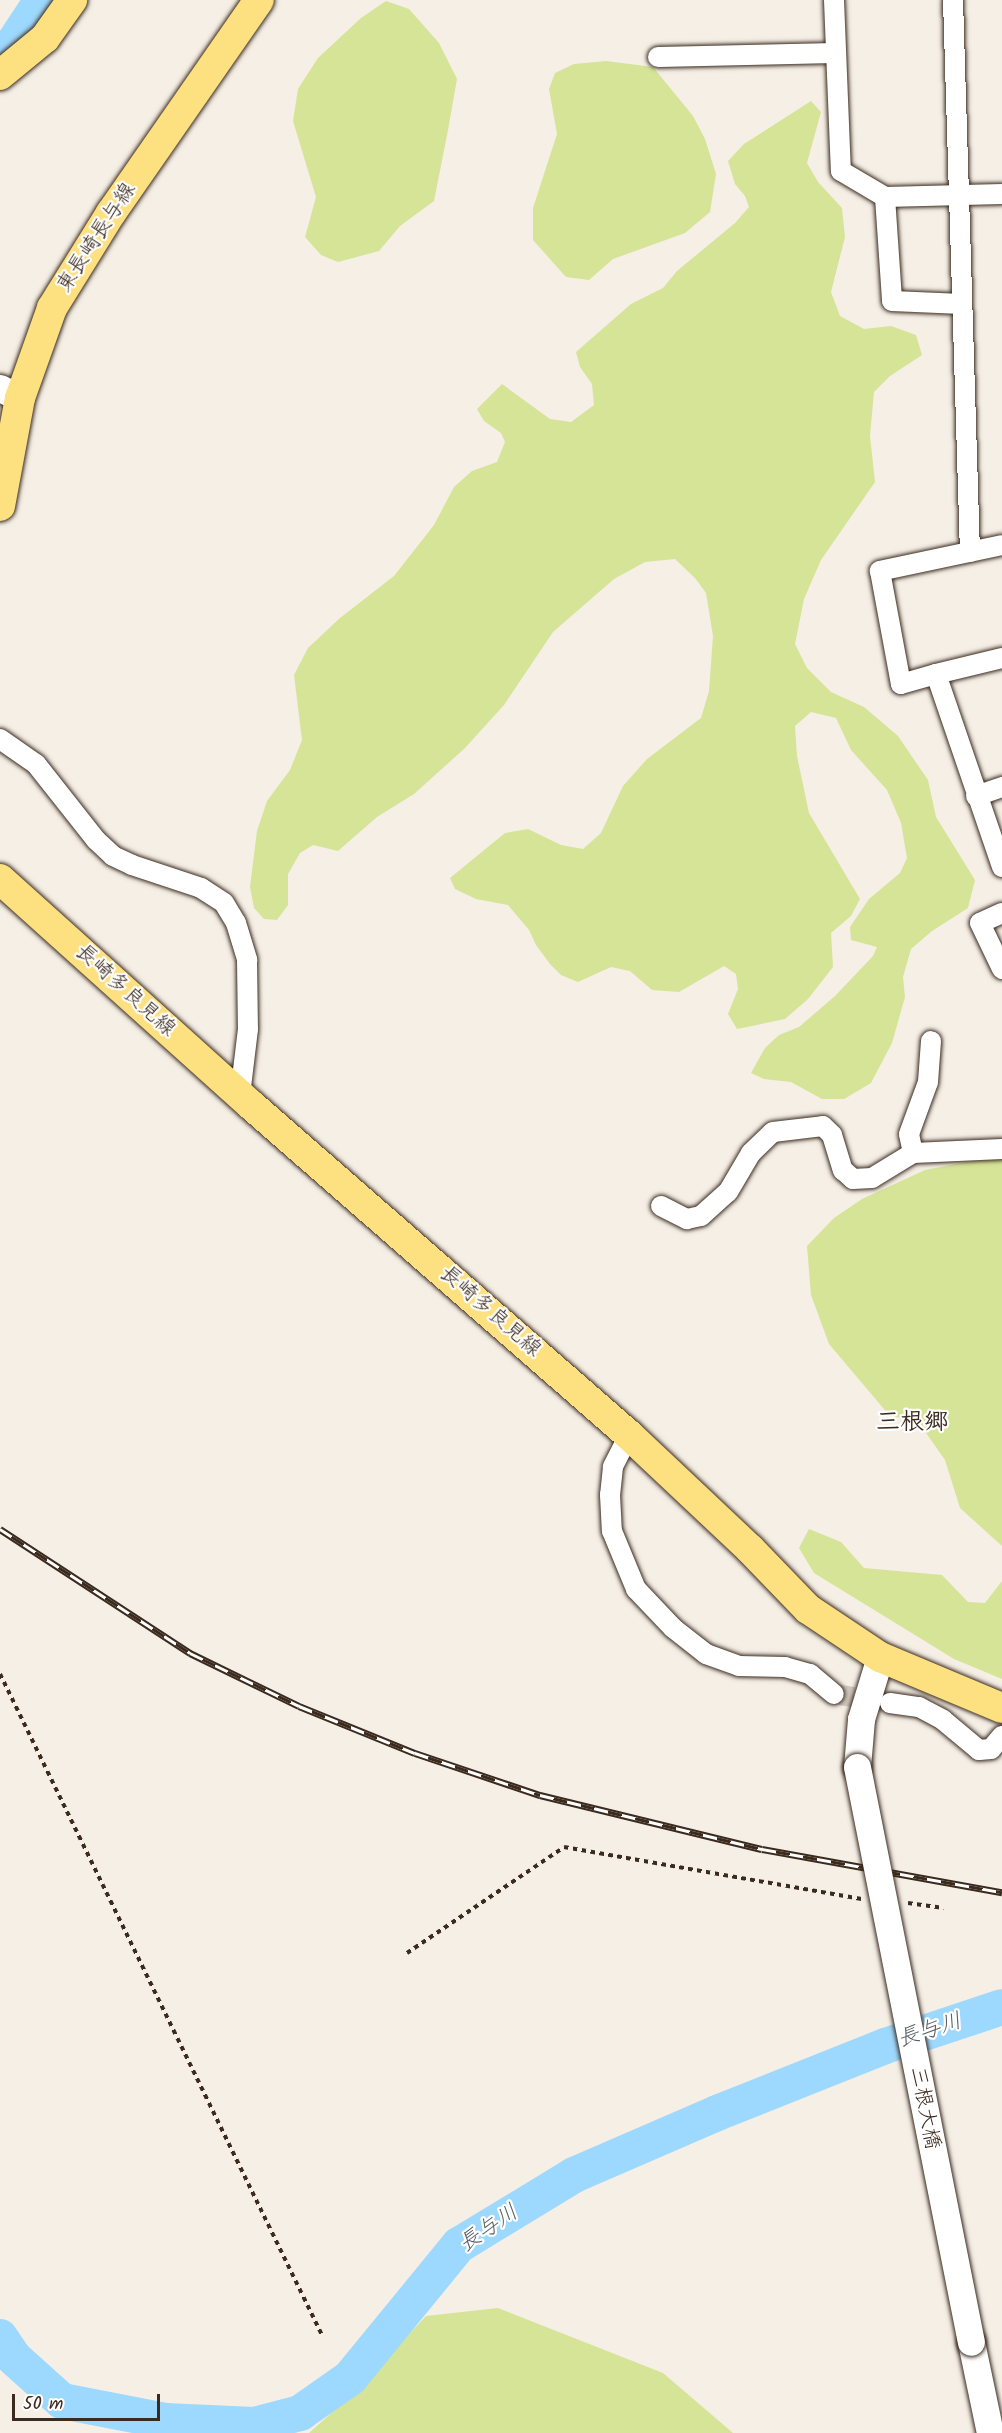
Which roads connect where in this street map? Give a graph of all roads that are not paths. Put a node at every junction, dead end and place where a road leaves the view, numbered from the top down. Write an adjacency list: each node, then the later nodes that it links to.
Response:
1 (72, 0): 7 (main road)
2 (259, 0): 12 (main road, 東長崎長与線)
3 (834, 0): 5 (street)
4 (953, 0): 9 (street)
5 (836, 53): 6 (street); 10 (street)
6 (658, 57)
7 (0, 75)
8 (1002, 194): 9 (street)
9 (959, 195): 10 (street); 11 (street)
10 (885, 197): 11 (street)
11 (962, 304): 15 (street)
12 (10, 393): 13 (main road, 東長崎長与線)
13 (0, 506)
14 (1002, 545): 15 (street)
15 (970, 552): 17 (street)
16 (1002, 658): 17 (street)
17 (936, 674): 20 (street)
18 (0, 739): 26 (street)
19 (1002, 787): 20 (street)
20 (976, 796): 21 (street)
21 (1002, 867)
22 (0, 879): 26 (main road, 長崎多良見線)
23 (1002, 913): 24 (street)
24 (1002, 969)
25 (931, 1041): 28 (street)
26 (240, 1095): 30 (main road, 長崎多良見線)
27 (1002, 1149): 28 (street)
28 (913, 1153): 29 (street)
29 (661, 1206)
30 (629, 1435): 31 (main road, 長崎多良見線); 32 (street)
31 (880, 1657): 34 (main road, 長崎多良見線); 36 (street, 三根大橋, bridge)
32 (834, 1694)
33 (890, 1703): 35 (street)
34 (1002, 1708)
35 (1002, 1736)
36 (990, 2433)

